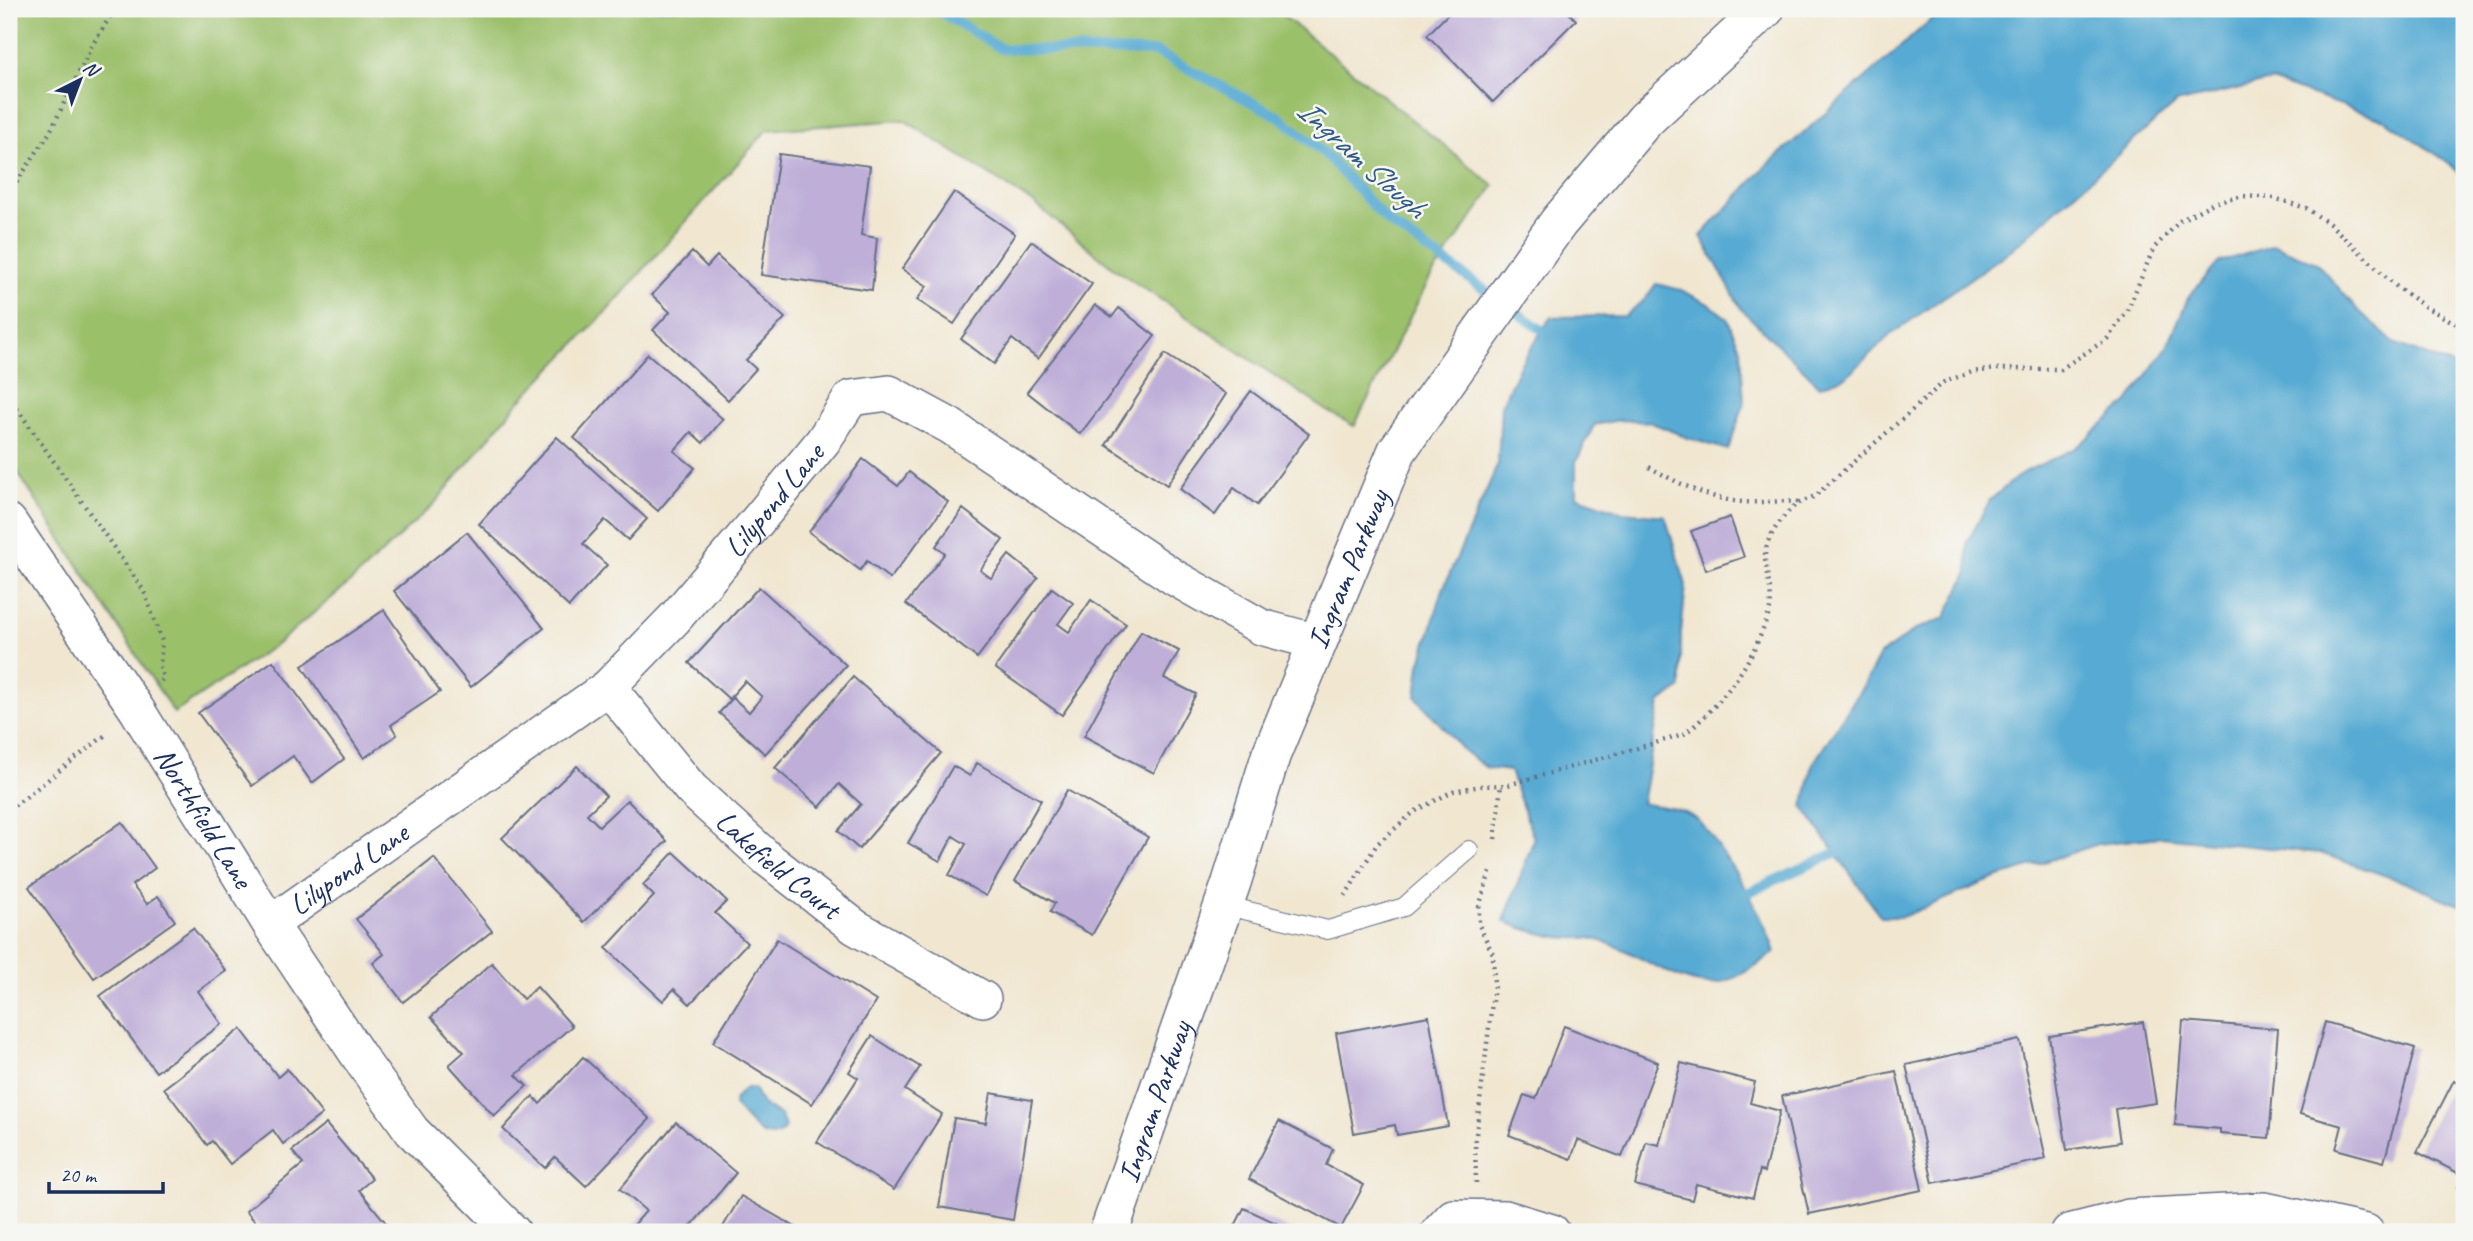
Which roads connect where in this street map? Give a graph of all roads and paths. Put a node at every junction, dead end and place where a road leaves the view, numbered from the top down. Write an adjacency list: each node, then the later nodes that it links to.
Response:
1 (115, 9): 3 (path)
2 (1765, 9): 9 (street, Ingram Parkway)
3 (9, 194)
4 (2464, 328): 7 (path)
5 (9, 397): 11 (path)
6 (1648, 467): 7 (path)
7 (1801, 502): 12 (path)
8 (9, 522): 11 (street, Northfield Lane)
9 (1318, 642): 10 (street, Lilypond Lane); 18 (street, Ingram Parkway)
10 (608, 687): 19 (street, Lilypond Lane); 20 (street, Lakefield Court)
11 (137, 710): 13 (path); 19 (street, Northfield Lane)
12 (1502, 785): 15 (path); 17 (path)
13 (9, 810)
14 (1469, 850): 18 (lane)
15 (1493, 852)
16 (1492, 866): 21 (path)
17 (1338, 902)
18 (1223, 905): 23 (street, Ingram Parkway)
19 (270, 923): 22 (street, Northfield Lane)
20 (983, 999)
21 (1477, 1217): 24 (street); 25 (street)
22 (513, 1232)
23 (1109, 1232)
24 (1439, 1232)
25 (1552, 1232)
26 (2069, 1232): 27 (street)
27 (2366, 1232)

